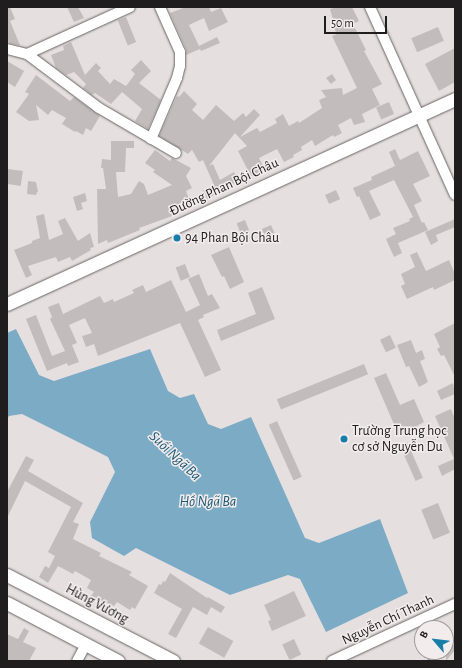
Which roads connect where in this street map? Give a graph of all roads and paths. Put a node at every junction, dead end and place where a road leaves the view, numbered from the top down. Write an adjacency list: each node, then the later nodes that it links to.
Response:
1 (130, 7): 5 (street)
2 (160, 7): 8 (street)
3 (370, 7): 7 (street)
4 (7, 49): 5 (street)
5 (28, 54): 8 (street)
6 (455, 99): 7 (main road, Đường Phan Bội Châu)
7 (419, 116): 10 (street); 11 (main road, Đường Phan Bội Châu)
8 (151, 139): 9 (street)
9 (176, 153)
10 (455, 195)
11 (7, 304)
12 (7, 575): 18 (main road, Hùng Vương)
13 (7, 603): 15 (main road)
14 (455, 604): 19 (street, Nguyễn Chí Thanh)
15 (86, 644): 16 (street); 17 (main road)
16 (78, 661)
17 (118, 661)
18 (173, 661)
19 (332, 661)

